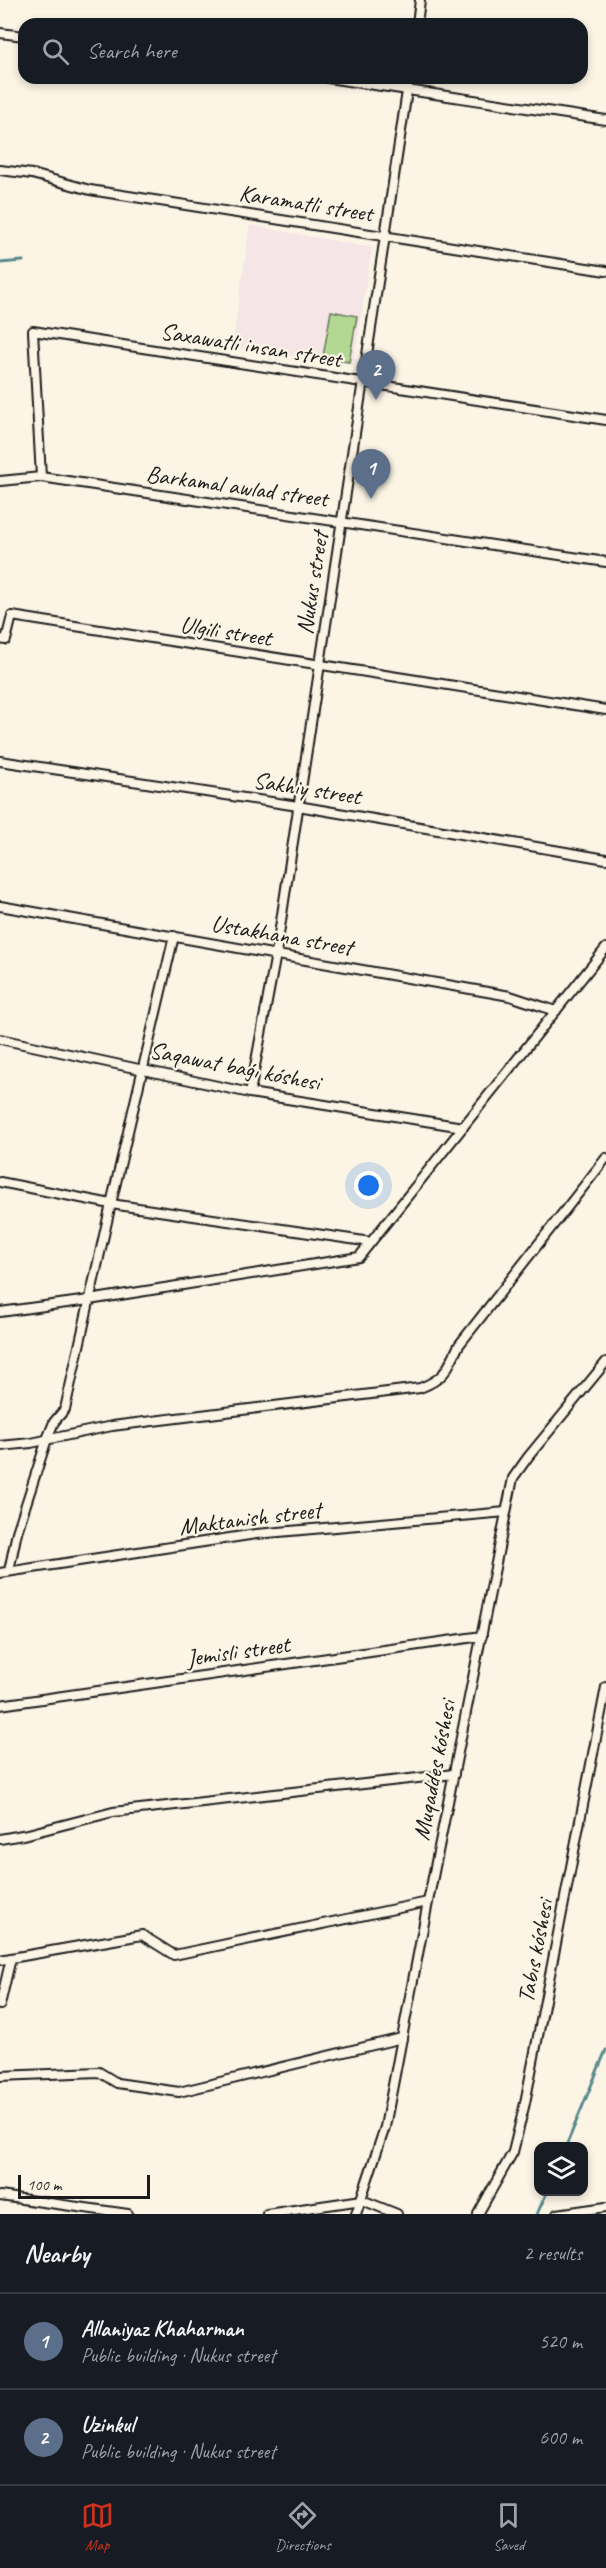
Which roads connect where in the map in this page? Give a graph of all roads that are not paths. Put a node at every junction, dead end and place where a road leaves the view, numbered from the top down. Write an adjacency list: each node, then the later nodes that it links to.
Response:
1 (420, 0): 2 (street)
2 (418, 18)
3 (0, 33): 4 (street)
4 (18, 35)
5 (371, 84): 7 (street)
6 (408, 84): 7 (street, Nukus street)
7 (407, 89): 8 (street); 10 (street, Nukus street)
8 (606, 120)
9 (0, 170): 10 (street, Karamatli street)
10 (384, 235): 11 (street, Karamatli street); 12 (street, Nukus street)
11 (606, 271)
12 (363, 381): 13 (street, Saxawatli insan street); 14 (street, Saxawatli insan street); 16 (street, Nukus street)
13 (606, 420)
14 (41, 477): 15 (street, Barkamal awlad street); 16 (street, Barkamal awlad street)
15 (0, 481)
16 (342, 521): 17 (street, Barkamal awlad street); 19 (street, Nukus street)
17 (606, 562)
18 (0, 639): 19 (street, Ulgili street)
19 (320, 665): 20 (street, Ulgili street); 22 (street, Nukus street)
20 (606, 710)
21 (0, 762): 22 (street, Sakhiy street)
22 (298, 806): 23 (street, Sakhiy street); 27 (street, Nukus street)
23 (606, 859)
24 (0, 906): 25 (street, Ustakhana street)
25 (174, 936): 27 (street, Ustakhana street); 30 (street)
26 (606, 948): 28 (street)
27 (276, 954): 28 (street, Ustakhana street); 31 (street, Nukus street)
28 (556, 1011): 32 (street)
29 (0, 1039): 30 (street, Saqawat baǵı kóshesi)
30 (142, 1068): 31 (street, Saqawat baǵı kóshesi); 35 (street)
31 (250, 1093): 32 (street, Saqawat baǵı kóshesi)
32 (463, 1127): 36 (street)
33 (606, 1158): 40 (street)
34 (0, 1182): 35 (street)
35 (111, 1204): 36 (street); 37 (street)
36 (371, 1242): 37 (street)
37 (89, 1300): 38 (street); 40 (street)
38 (0, 1312)
39 (606, 1362): 42 (street, Muqaddes kóshesi)
40 (47, 1439): 41 (street); 43 (street)
41 (0, 1446)
42 (507, 1512): 43 (street, Maktanish street); 45 (street, Muqaddes kóshesi)
43 (9, 1571): 44 (street, Maktanish street)
44 (0, 1573)
45 (482, 1636): 47 (street, Jemisli street); 48 (street, Muqaddes kóshesi)
46 (606, 1687): 63 (street, Tabıs kóshesi)
47 (0, 1705)
48 (454, 1774): 49 (street); 50 (street, Muqaddes kóshesi)
49 (0, 1839)
50 (428, 1902): 51 (street); 54 (street, Muqaddes kóshesi)
51 (11, 1958): 52 (street); 53 (street)
52 (0, 1960)
53 (0, 2005)
54 (402, 2038): 55 (street); 57 (street, Muqaddes kóshesi)
55 (0, 2076)
56 (0, 2196): 59 (street)
57 (362, 2200): 60 (street); 61 (street, Muqaddes kóshesi); 62 (street)
58 (606, 2207): 64 (street)
59 (128, 2214)
60 (267, 2214)
61 (356, 2214)
62 (397, 2214)
63 (478, 2214)
64 (557, 2214)

